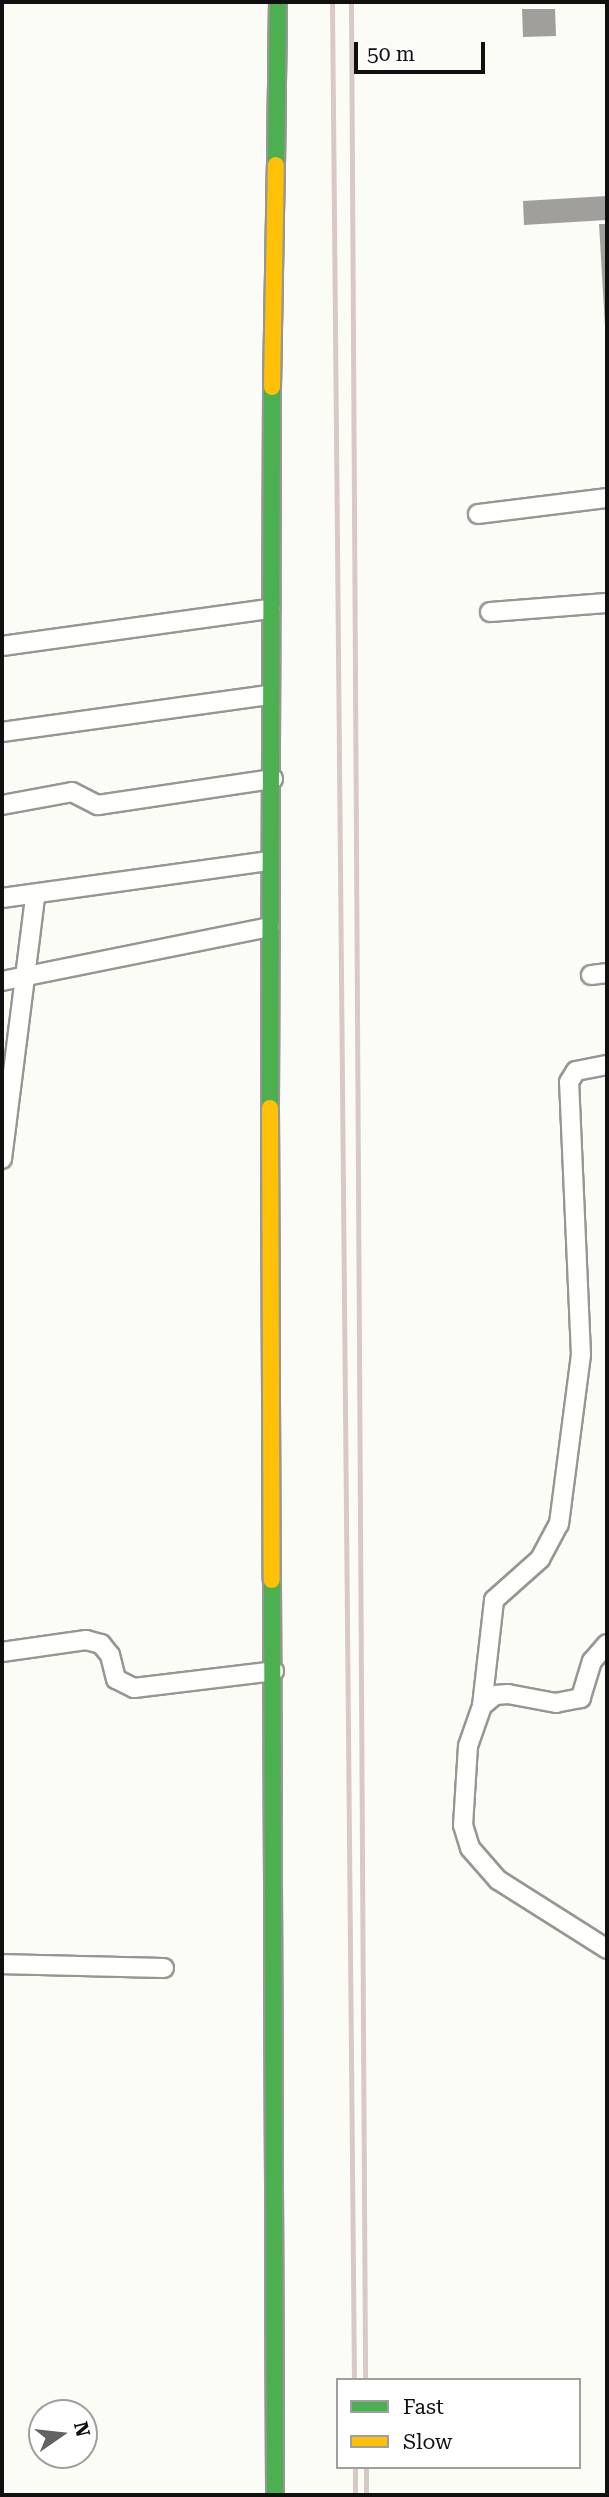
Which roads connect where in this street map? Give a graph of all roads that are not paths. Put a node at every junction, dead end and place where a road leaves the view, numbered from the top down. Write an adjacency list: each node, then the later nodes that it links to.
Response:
1 (278, 2): 5 (street)
2 (607, 498): 3 (street)
3 (478, 514)
4 (607, 603): 6 (street)
5 (270, 609): 7 (street); 8 (street)
6 (490, 612)
7 (2, 646)
8 (268, 695): 9 (street); 10 (street)
9 (2, 732)
10 (274, 779): 11 (street); 12 (street)
11 (2, 805)
12 (269, 861): 13 (street); 15 (street)
13 (35, 896): 14 (street); 16 (street)
14 (2, 898)
15 (270, 927): 16 (street); 22 (street)
16 (24, 976): 17 (street); 19 (street)
17 (2, 981)
18 (607, 1065): 23 (street)
19 (2, 1159)
20 (607, 1644): 23 (street)
21 (2, 1651): 22 (street)
22 (274, 1671): 27 (street)
23 (482, 1706): 24 (street)
24 (607, 1949)
25 (2, 1964): 26 (street)
26 (163, 1968)
27 (275, 2495)

